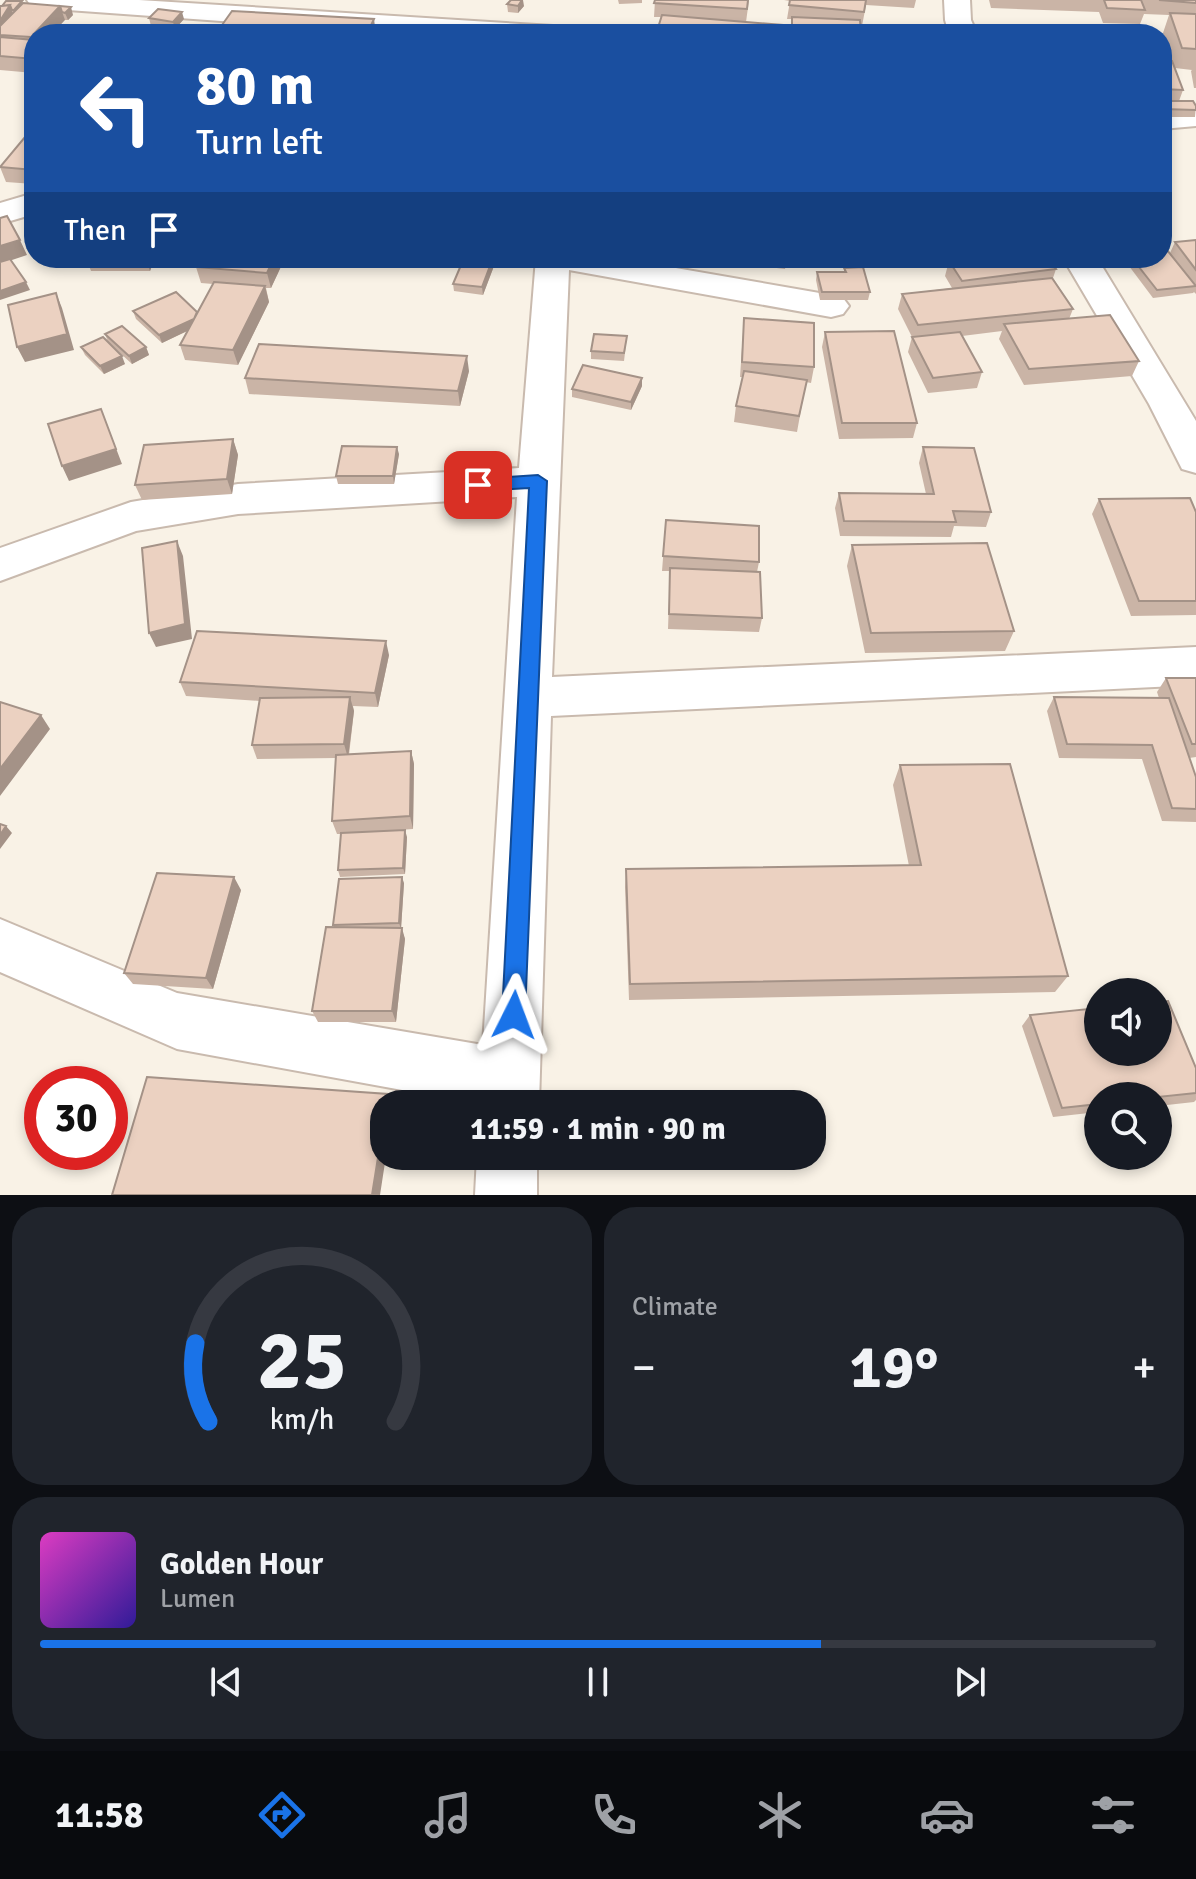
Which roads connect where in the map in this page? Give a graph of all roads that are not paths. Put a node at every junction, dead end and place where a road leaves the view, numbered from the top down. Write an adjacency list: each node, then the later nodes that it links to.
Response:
1 (28, 0): 3 (street)
2 (957, 0): 5 (street)
3 (206, 16): 4 (street)
4 (490, 24)
5 (959, 24)
6 (1196, 117): 7 (street)
7 (1172, 119)
8 (24, 206): 9 (street)
9 (0, 214)
10 (552, 268): 16 (street)
11 (616, 268): 13 (street)
12 (1087, 268): 14 (street)
13 (831, 306)
14 (1182, 402): 15 (street)
15 (1196, 459)
16 (538, 481): 17 (street); 19 (street)
17 (0, 565)
18 (1196, 666): 19 (street)
19 (530, 698): 22 (street)
20 (0, 945): 21 (street)
21 (505, 1090)
22 (510, 1090)
23 (507, 1170): 24 (street)
24 (506, 1195)

